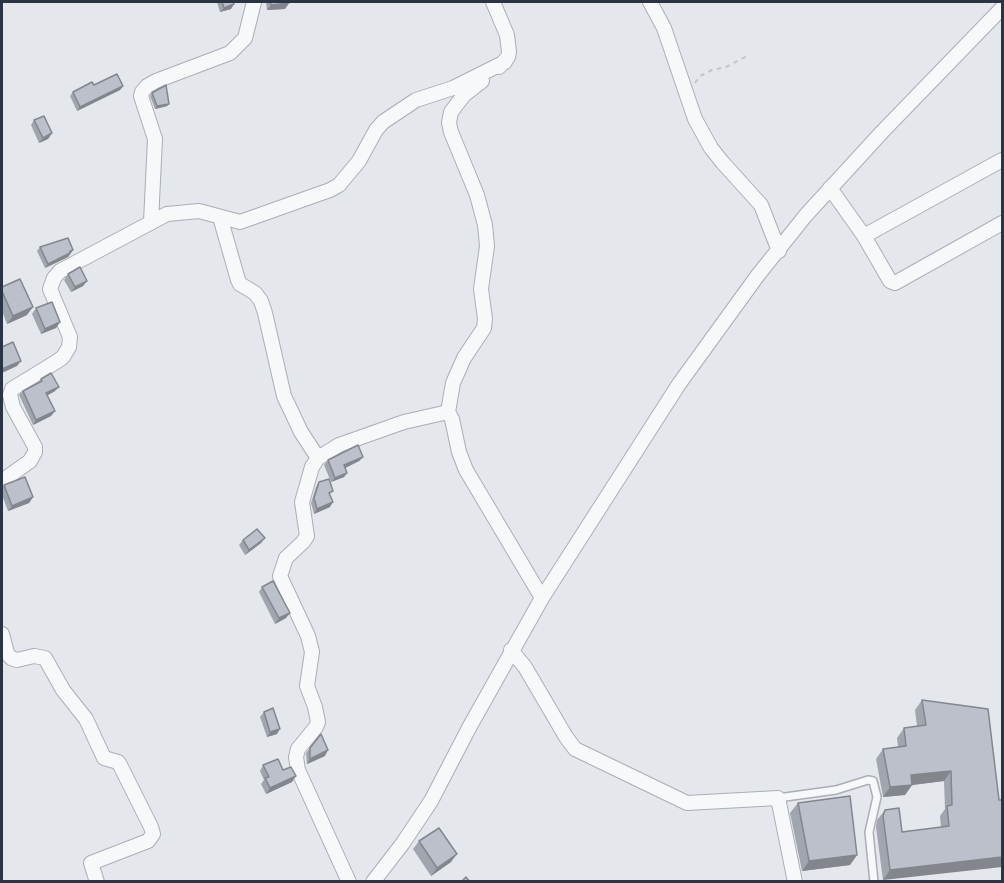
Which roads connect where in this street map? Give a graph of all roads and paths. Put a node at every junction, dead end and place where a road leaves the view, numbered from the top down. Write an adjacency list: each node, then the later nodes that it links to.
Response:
1 (254, 2): 11 (street)
2 (493, 2): 6 (street)
3 (650, 2): 7 (street)
4 (1002, 8): 9 (street)
5 (747, 56): 7 (path)
6 (505, 62): 10 (street); 15 (street)
7 (688, 99): 14 (street)
8 (1002, 160): 13 (street)
9 (830, 188): 13 (street); 14 (street)
10 (220, 217): 11 (street); 16 (street)
11 (151, 222): 17 (street)
12 (1002, 223): 13 (street)
13 (864, 236)
14 (779, 251): 18 (street)
15 (448, 412): 16 (street); 18 (street)
16 (318, 458): 23 (street)
17 (2, 480)
18 (542, 598): 20 (street)
19 (2, 634): 22 (street)
20 (511, 650): 21 (street); 24 (street)
21 (778, 798): 25 (street); 26 (lane)
22 (98, 882)
23 (349, 882)
24 (373, 882)
25 (795, 882)
26 (874, 882)

